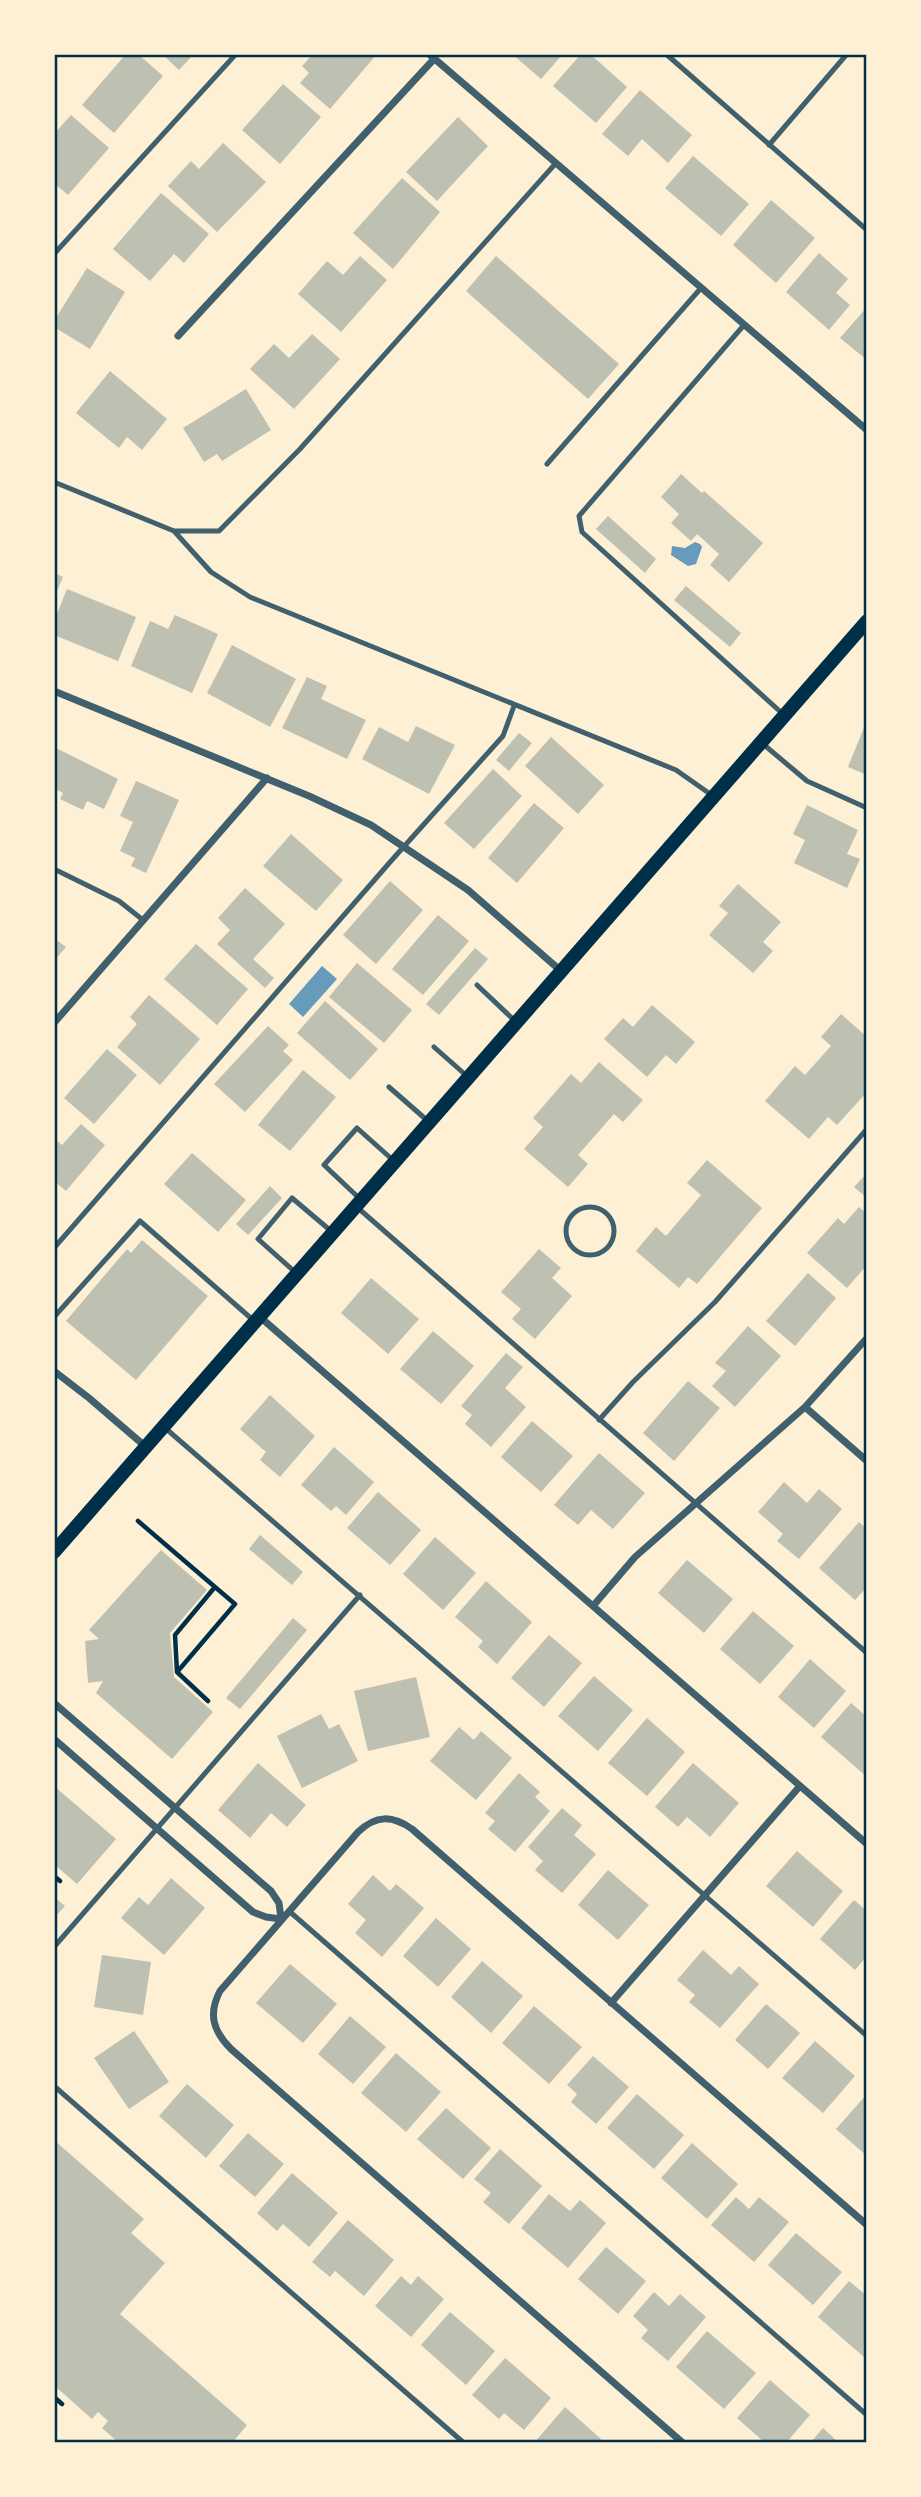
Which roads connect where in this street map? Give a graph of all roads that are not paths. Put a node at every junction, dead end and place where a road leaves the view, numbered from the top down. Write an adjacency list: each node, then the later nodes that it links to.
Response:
1 (236, 54): 8 (lane)
2 (666, 54): 5 (lane)
3 (847, 54): 5 (lane)
4 (431, 57): 6 (street); 11 (street)
5 (769, 145): 7 (lane)
6 (556, 163): 9 (street); 15 (lane)
7 (867, 230)
8 (54, 254)
9 (701, 288): 10 (street); 13 (lane)
10 (744, 325): 12 (street); 19 (lane)
11 (178, 335)
12 (867, 430)
13 (547, 464)
14 (54, 482): 15 (lane)
15 (174, 531): 18 (lane)
16 (867, 621): 19 (main road)
17 (54, 691): 21 (street)
18 (514, 706): 22 (lane); 24 (lane)
19 (784, 715): 20 (main road)
20 (761, 742): 22 (main road); 23 (lane)
21 (267, 778): 24 (street); 26 (street)
22 (713, 796): 27 (main road)
23 (867, 808)
24 (404, 846): 27 (street); 39 (lane)
25 (54, 869): 26 (lane)
26 (144, 920): 30 (street)
27 (561, 971): 29 (main road)
28 (477, 985): 29 (lane)
29 (516, 1022): 32 (main road)
30 (54, 1023)
31 (433, 1046): 32 (lane)
32 (468, 1077): 34 (main road)
33 (389, 1087): 34 (lane)
34 (429, 1122): 36 (main road)
35 (867, 1129): 47 (lane)
36 (395, 1162): 37 (main road); 37 (lane)
37 (359, 1203): 38 (main road); 47 (lane)
38 (333, 1232): 41 (main road); 41 (lane)
39 (54, 1248)
40 (574, 1249): 40 (lane)
41 (297, 1274): 43 (main road)
42 (54, 1317): 43 (lane)
43 (258, 1320): 48 (main road); 54 (street)
44 (867, 1338): 46 (street)
45 (54, 1371): 49 (street)
46 (805, 1407): 50 (street); 51 (street)
47 (599, 1420): 51 (lane)
48 (164, 1427): 49 (main road); 53 (lane)
49 (146, 1447): 52 (main road)
50 (867, 1461)
51 (696, 1504): 54 (street); 55 (lane)
52 (54, 1552)
53 (360, 1595): 59 (lane); 62 (lane)
54 (593, 1606): 58 (street)
55 (867, 1653)
56 (54, 1703): 59 (street)
57 (54, 1739): 60 (street)
58 (800, 1786): 61 (street); 62 (street)
59 (176, 1808): 60 (lane); 64 (street)
60 (157, 1830): 64 (street); 65 (lane)
61 (867, 1844)
62 (705, 1896): 66 (street); 67 (lane)
63 (289, 1911): 64 (street); 66 (street); 70 (lane)
64 (281, 1919): 72 (street)
65 (54, 1947)
66 (611, 2003): 69 (street)
67 (867, 2036)
68 (54, 2086): 71 (lane)
69 (867, 2225)
70 (867, 2415)
71 (464, 2443)
72 (683, 2443)

